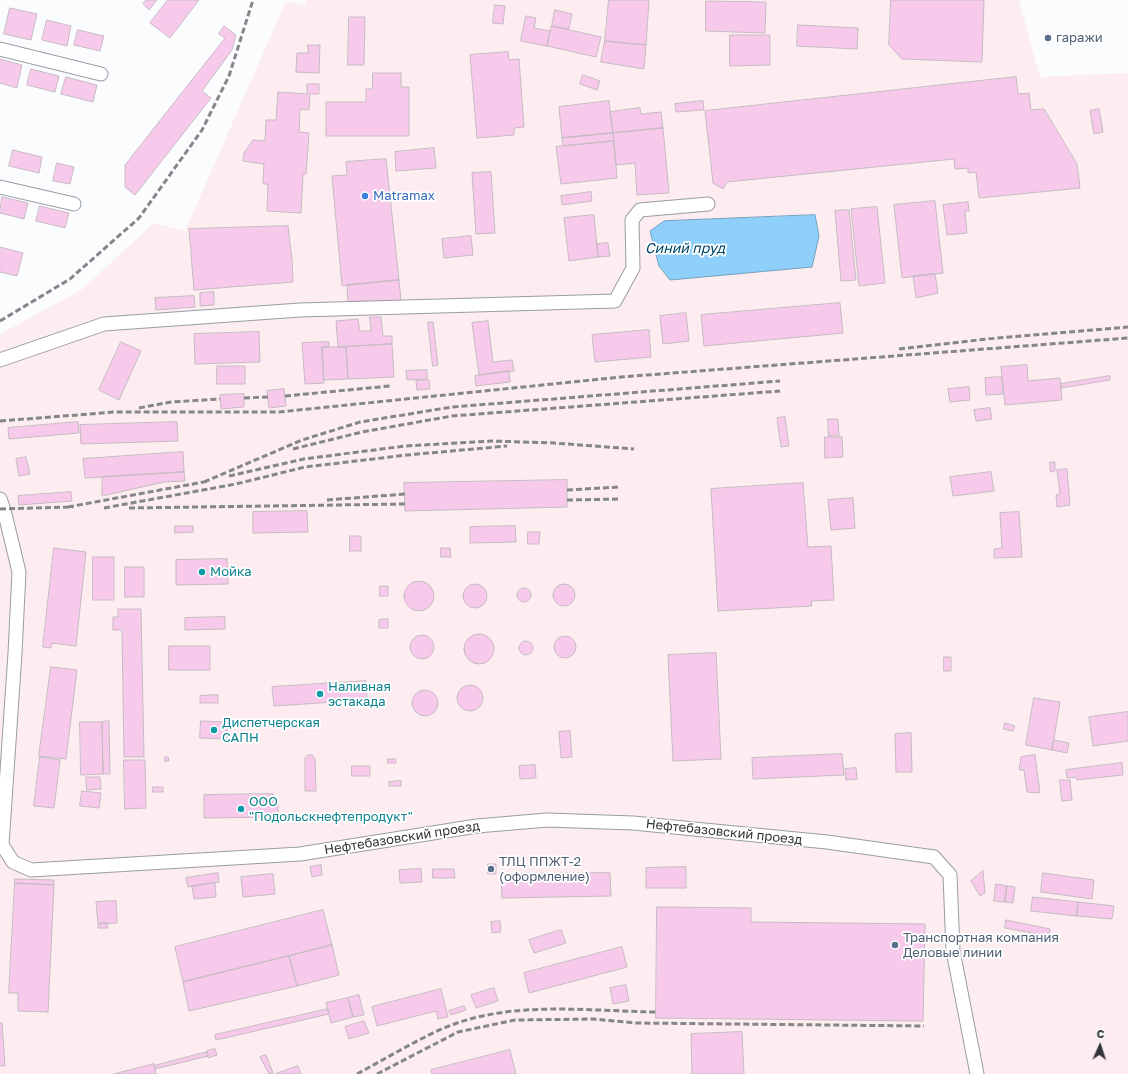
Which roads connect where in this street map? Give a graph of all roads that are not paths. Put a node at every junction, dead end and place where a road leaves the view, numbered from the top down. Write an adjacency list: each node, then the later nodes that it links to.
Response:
1 (0, 49): 2 (street)
2 (101, 74)
3 (0, 187): 4 (street)
4 (74, 204)
5 (708, 204): 6 (street)
6 (0, 360)
7 (0, 499): 8 (street, Нефтебазовский проезд)
8 (977, 1074)

